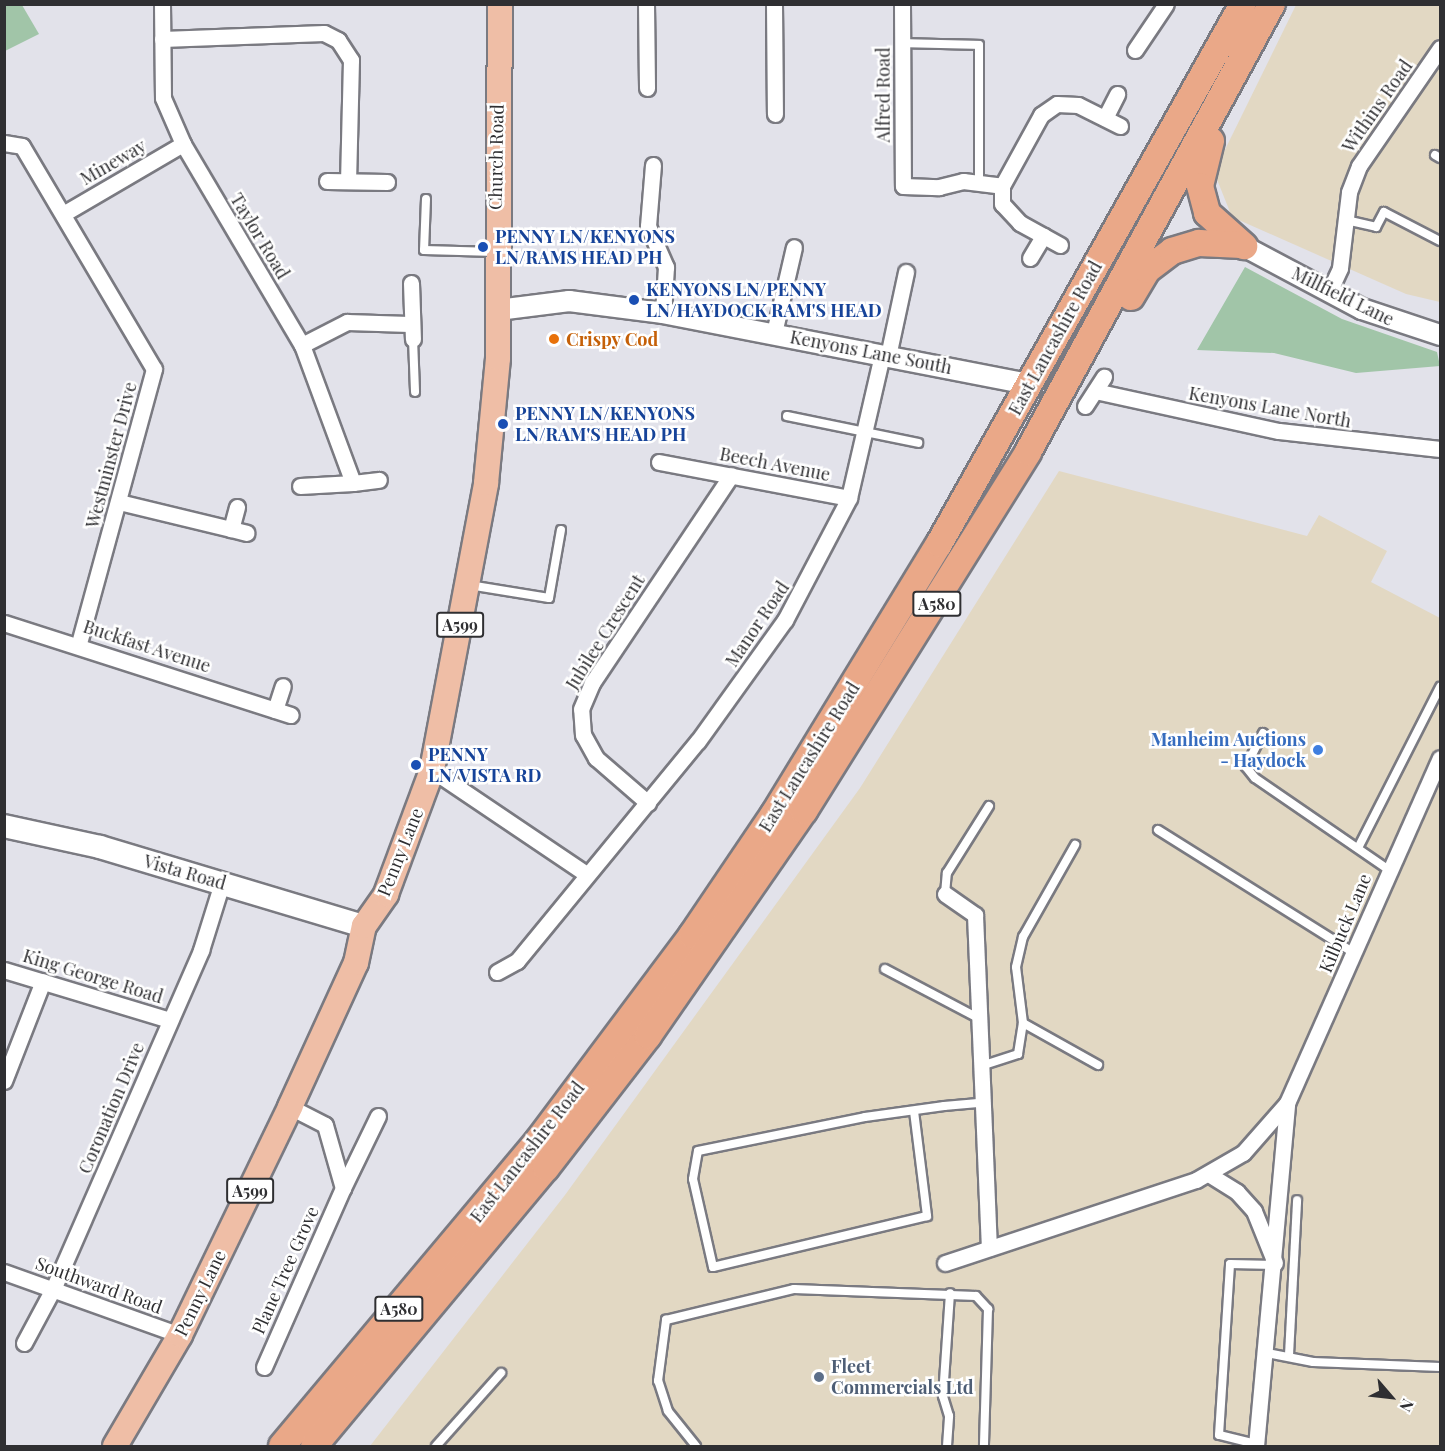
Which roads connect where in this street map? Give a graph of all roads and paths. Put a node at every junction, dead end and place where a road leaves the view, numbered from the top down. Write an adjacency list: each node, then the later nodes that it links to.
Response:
1 (162, 4): 9 (street, Taylor Road)
2 (500, 4): 35 (main road, Church Road / A599)
3 (646, 4): 14 (street)
4 (774, 4): 16 (street)
5 (902, 4): 10 (street, Alfred Road)
6 (1166, 4): 12 (street)
7 (1243, 4): 49 (highway, East Lancashire Road / A580)
8 (1273, 4): 34 (highway); 57 (highway, East Lancashire Road / A580)
9 (162, 39): 20 (street, Taylor Road); 23 (street)
10 (902, 44): 25 (lane); 25 (street, Alfred Road)
11 (1440, 48): 13 (street, Withins Road)
12 (1135, 50)
13 (1435, 66): 29 (street, Withins Road)
14 (647, 88)
15 (1117, 94): 17 (street)
16 (775, 114)
17 (1105, 118): 18 (street); 26 (street)
18 (1120, 126)
19 (4, 143): 28 (street, Westminster Drive)
20 (183, 144): 28 (street, Mineway); 46 (street, Taylor Road)
21 (652, 165): 41 (street)
22 (327, 181): 23 (street)
23 (348, 181): 24 (street)
24 (387, 182)
25 (979, 183): 26 (street)
26 (1002, 186): 30 (street)
27 (426, 199): 35 (lane)
28 (63, 214): 64 (street, Westminster Drive)
29 (1346, 220): 31 (lane); 39 (street, Withins Road)
30 (1043, 236): 32 (street); 36 (street)
31 (1440, 241)
32 (1060, 245)
33 (794, 247): 43 (street)
34 (1246, 247): 39 (street, Millfield Lane); 57 (highway)
35 (495, 252): 40 (main road, Church Road / A599)
36 (1030, 258)
37 (906, 272): 47 (street, Manor Road)
38 (411, 283): 42 (street)
39 (1329, 292): 44 (street, Millfield Lane)
40 (498, 310): 41 (street, Kenyons Lane South); 69 (main road, Penny Lane / A599)
41 (663, 313): 43 (street, Kenyons Lane South)
42 (409, 324): 45 (street); 46 (street)
43 (774, 333): 47 (street, Kenyons Lane South)
44 (1440, 335)
45 (413, 339): 51 (lane)
46 (302, 345): 61 (street, Taylor Road)
47 (885, 356): 49 (street, Kenyons Lane South); 54 (street, Manor Road)
48 (1104, 377): 50 (street)
49 (1029, 384): 124 (highway, East Lancashire Road / A580)
50 (1095, 391): 52 (street); 56 (street, Kenyons Lane North)
51 (415, 392)
52 (1085, 406)
53 (787, 416): 54 (lane)
54 (867, 432): 55 (lane); 63 (street, Manor Road)
55 (918, 443)
56 (1440, 449)
57 (1028, 452): 125 (highway, East Lancashire Road / A580)
58 (659, 462): 59 (street, Beech Avenue)
59 (731, 475): 63 (street, Beech Avenue); 79 (street, Jubilee Crescent)
60 (379, 480): 61 (street)
61 (354, 483): 62 (street)
62 (300, 486)
63 (849, 498): 79 (street, Manor Road)
64 (119, 502): 66 (street); 71 (street, Westminster Drive)
65 (237, 507): 66 (street)
66 (231, 529): 68 (street)
67 (561, 530): 69 (lane)
68 (247, 533)
69 (468, 585): 78 (main road, Penny Lane / A599)
70 (4, 623): 71 (street, Buckfast Avenue)
71 (79, 644): 74 (street, Buckfast Avenue)
72 (283, 686): 74 (street)
73 (1440, 687): 84 (lane)
74 (275, 710): 75 (street, Buckfast Avenue)
75 (291, 715)
76 (1263, 733): 84 (lane)
77 (1440, 758): 85 (street, Kilbuck Lane)
78 (432, 770): 86 (street); 89 (main road, Penny Lane / A599)
79 (648, 803): 86 (street, Manor Road)
80 (989, 806): 88 (lane)
81 (4, 826): 87 (main road, Vista Road)
82 (1158, 830): 90 (lane)
83 (1075, 845): 97 (lane)
84 (1358, 849): 85 (lane)
85 (1389, 870): 90 (street, Kilbuck Lane)
86 (586, 874): 93 (street, Manor Road)
87 (222, 883): 89 (main road, Vista Road); 96 (street, Coronation Drive)
88 (945, 894): 95 (street)
89 (364, 926): 103 (main road, Penny Lane / A599)
90 (1354, 953): 102 (street, Kilbuck Lane)
91 (885, 969): 95 (lane)
92 (4, 970): 94 (street, King George Road)
93 (497, 972)
94 (43, 981): 96 (street, King George Road); 100 (street)
95 (978, 1018): 99 (street)
96 (170, 1020): 113 (street, Coronation Drive)
97 (1023, 1023): 98 (lane); 99 (lane)
98 (1098, 1065)
99 (980, 1066): 101 (street)
100 (4, 1082)
101 (981, 1102): 104 (lane); 109 (street)
102 (1287, 1103): 106 (street, Kilbuck Lane); 111 (street, Kilbuck Lane)
103 (290, 1107): 107 (street); 115 (main road, Penny Lane / A599)
104 (914, 1110): 104 (lane)
105 (378, 1116): 107 (street, Plane Tree Grove)
106 (1210, 1175): 109 (street, Kilbuck Lane); 111 (street)
107 (343, 1188): 119 (street, Plane Tree Grove)
108 (1297, 1200): 118 (lane)
109 (989, 1248): 110 (street, Kilbuck Lane)
110 (945, 1263)
111 (1276, 1265): 117 (street, Kilbuck Lane); 122 (lane)
112 (4, 1272): 113 (street, Southward Road)
113 (54, 1287): 115 (street, Southward Road); 116 (street, Coronation Drive)
114 (950, 1293): 127 (lane); 128 (lane); 129 (lane)
115 (180, 1335): 123 (main road, Penny Lane / A599)
116 (24, 1343)
117 (1261, 1352): 118 (lane); 122 (street, Kilbuck Lane)
118 (1289, 1355): 120 (lane)
119 (264, 1367)
120 (1440, 1367)
121 (501, 1373): 126 (lane)
122 (1256, 1445)
123 (115, 1446)
124 (282, 1446)
125 (314, 1446)
126 (436, 1446)
127 (696, 1446)
128 (947, 1446)
129 (984, 1446)

